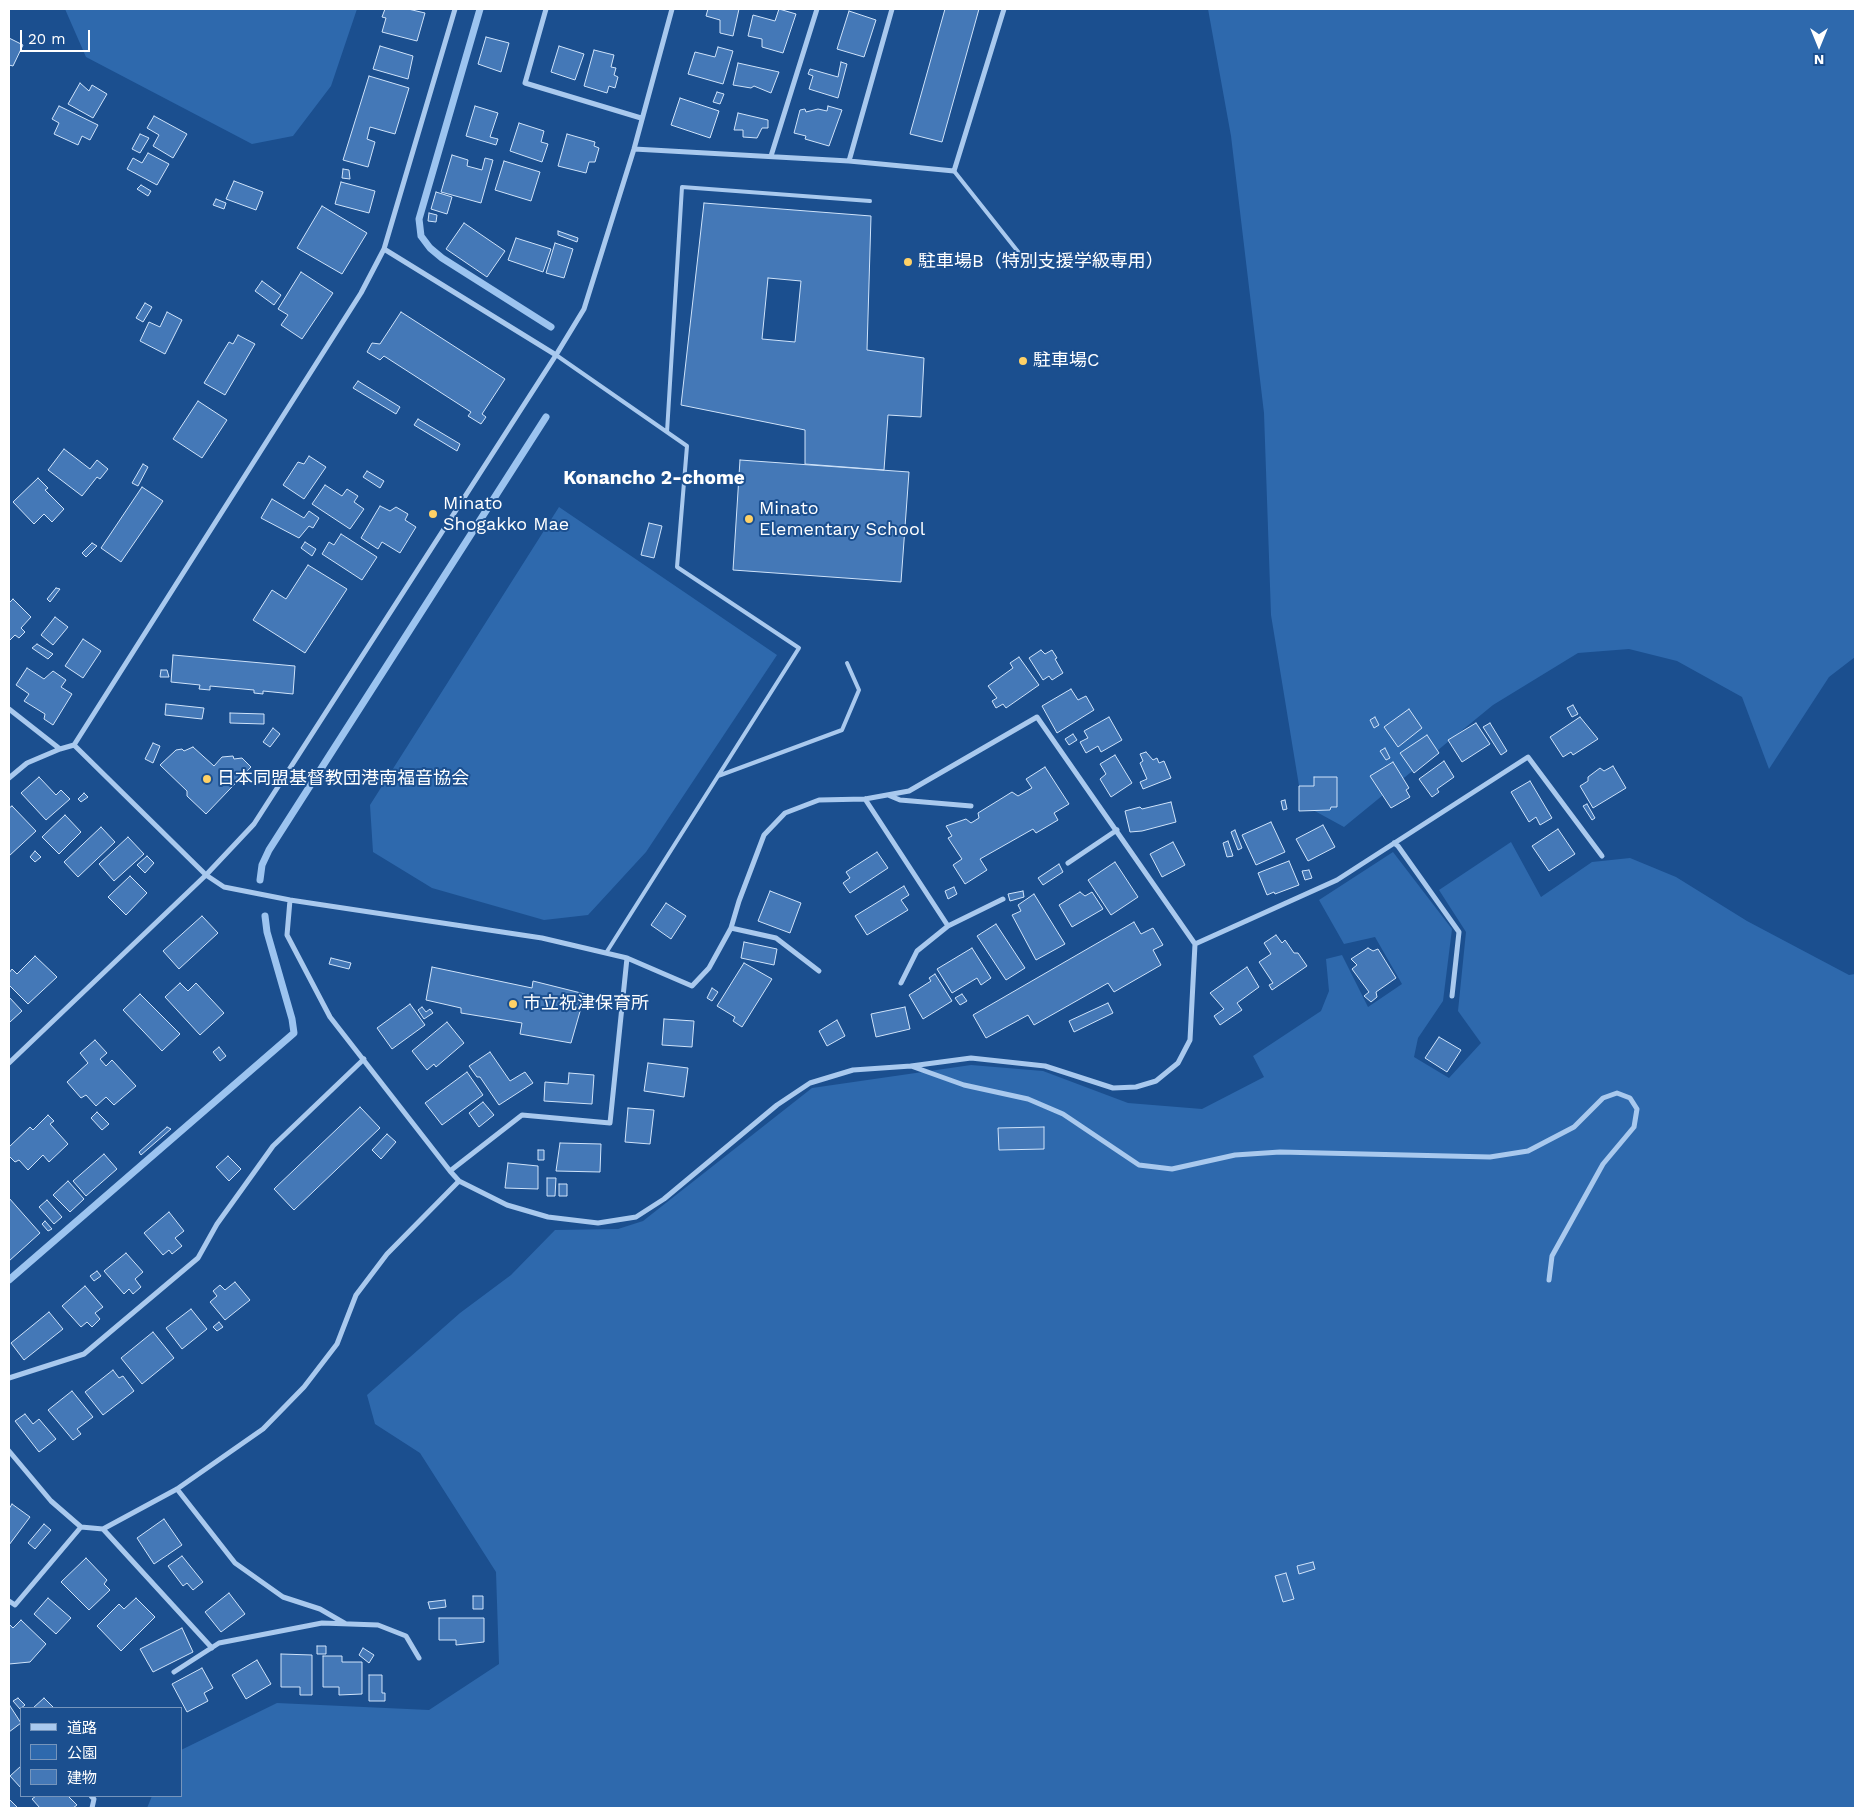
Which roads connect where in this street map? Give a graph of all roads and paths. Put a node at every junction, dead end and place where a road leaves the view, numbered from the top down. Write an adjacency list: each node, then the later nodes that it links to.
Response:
1 (455, 9): 13 (street)
2 (546, 9): 7 (street)
3 (672, 9): 7 (street)
4 (817, 9): 9 (street)
5 (892, 9): 10 (street)
6 (1004, 9): 11 (street)
7 (641, 118): 8 (street)
8 (634, 149): 9 (street); 15 (street)
9 (771, 156): 10 (street)
10 (849, 161): 11 (street)
11 (954, 171): 14 (lane)
12 (870, 201): 16 (lane)
13 (384, 249): 15 (street); 19 (street)
14 (1027, 263)
15 (556, 355): 16 (lane); 30 (street)
16 (667, 432): 21 (lane)
17 (847, 663): 21 (lane)
18 (9, 709): 20 (street)
19 (74, 745): 20 (street); 30 (street)
20 (60, 749): 22 (street)
21 (718, 776): 36 (lane)
22 (9, 778)
23 (886, 795): 24 (street); 25 (street); 26 (street)
24 (865, 799): 33 (street); 34 (street)
25 (971, 806)
26 (1117, 830): 29 (street); 35 (street)
27 (1394, 843): 28 (street); 35 (street); 40 (street)
28 (1602, 856)
29 (1068, 863)
30 (206, 875): 32 (street); 42 (street)
31 (1003, 899): 33 (street)
32 (290, 900): 36 (street); 41 (street)
33 (948, 926): 39 (street)
34 (731, 928): 37 (street); 38 (street)
35 (1195, 944): 43 (street)
36 (606, 953): 37 (street)
37 (627, 958): 44 (street)
38 (819, 970)
39 (901, 983)
40 (1452, 996)
41 (364, 1060): 44 (street); 47 (street)
42 (9, 1062)
43 (911, 1066): 45 (street); 46 (street)
44 (450, 1171): 45 (street)
45 (459, 1181): 49 (street)
46 (1549, 1280)
47 (9, 1378)
48 (9, 1451): 50 (street)
49 (177, 1489): 51 (street); 53 (street)
50 (82, 1527): 51 (street); 52 (street)
51 (103, 1529): 54 (street)
52 (9, 1601)
53 (346, 1624): 54 (street); 55 (street)
54 (212, 1648): 56 (street)
55 (419, 1658)
56 (174, 1672)

